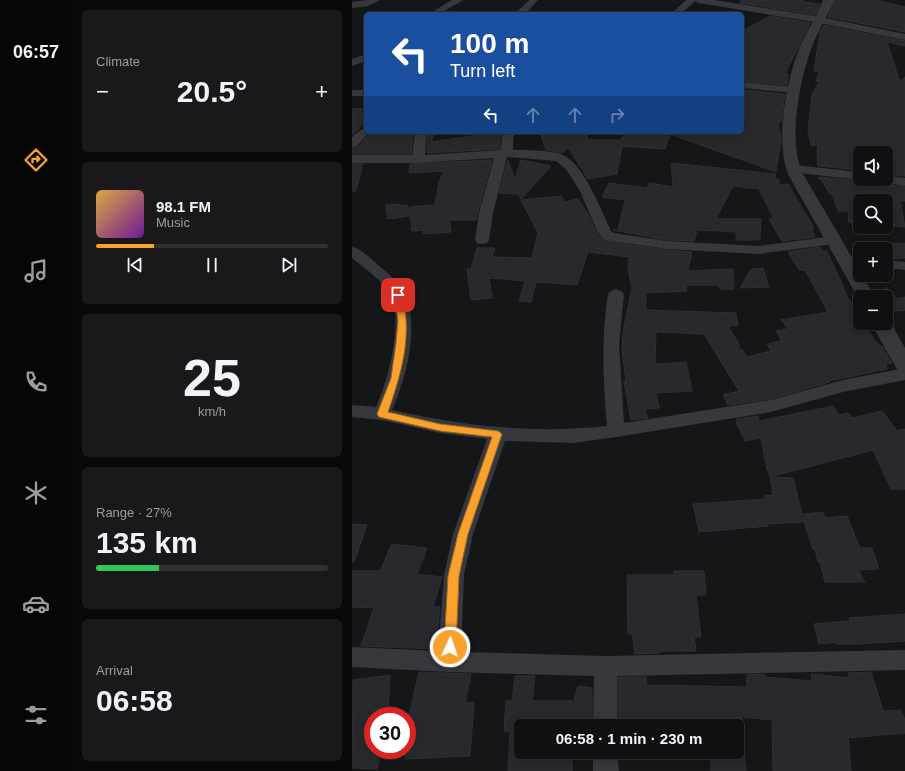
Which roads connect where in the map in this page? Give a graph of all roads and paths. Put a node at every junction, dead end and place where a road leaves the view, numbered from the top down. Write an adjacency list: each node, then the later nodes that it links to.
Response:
1 (376, 0): 7 (street)
2 (459, 0): 8 (street)
3 (534, 0): 9 (street)
4 (691, 0): 10 (street)
5 (699, 0): 11 (street)
6 (829, 0): 11 (street)
7 (352, 5)
8 (440, 10)
9 (522, 12)
10 (678, 12)
11 (820, 20): 12 (street); 16 (street)
12 (905, 37)
13 (364, 58): 14 (street)
14 (352, 63)
15 (744, 85): 16 (street)
16 (795, 90): 26 (street)
17 (352, 93): 18 (street)
18 (364, 93)
19 (363, 133): 22 (street)
20 (421, 134): 25 (street)
21 (508, 134): 23 (street)
22 (352, 144)
23 (504, 154): 25 (street); 30 (street); 31 (street)
24 (352, 159): 25 (street)
25 (418, 159)
26 (794, 169): 27 (street); 31 (street)
27 (853, 175)
28 (893, 180): 29 (street)
29 (905, 182)
30 (482, 240)
31 (834, 240): 33 (street)
32 (352, 251): 41 (street)
33 (853, 261)
34 (893, 265): 35 (street)
35 (905, 266)
36 (616, 294): 42 (street)
37 (885, 330): 38 (street)
38 (905, 366)
39 (905, 374): 42 (street)
40 (352, 411): 41 (street)
41 (382, 414): 43 (street)
42 (616, 431): 43 (street)
43 (498, 434): 46 (street)
44 (352, 657): 46 (street)
45 (905, 660): 47 (street)
46 (449, 662): 47 (street)
47 (606, 666): 48 (street)
48 (605, 719)
49 (605, 759): 50 (street)
50 (606, 771)

